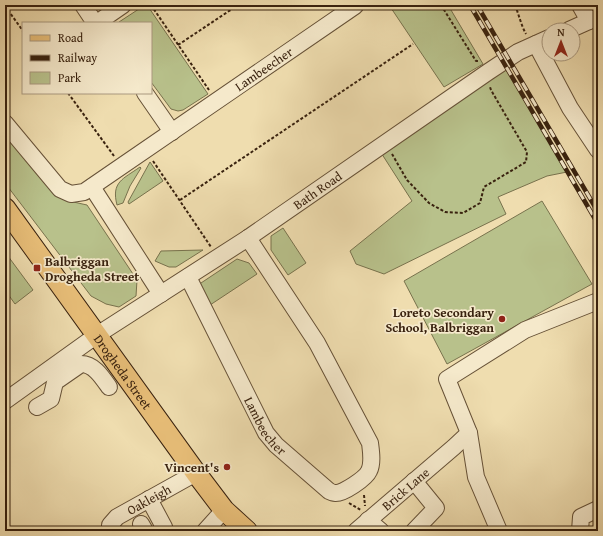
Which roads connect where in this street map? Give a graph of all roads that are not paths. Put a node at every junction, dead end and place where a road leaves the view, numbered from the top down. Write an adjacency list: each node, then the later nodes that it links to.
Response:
1 (83, 5): 6 (street)
2 (123, 5): 7 (street)
3 (580, 5): 5 (street)
4 (355, 6): 12 (street, Lambeecher)
5 (594, 19): 8 (street)
6 (95, 22)
7 (98, 22)
8 (581, 25)
9 (539, 43): 13 (street); 16 (street, Bath Road)
10 (146, 94): 12 (street)
11 (5, 123): 14 (street, Lambeecher)
12 (172, 132): 14 (street, Lambeecher)
13 (598, 150)
14 (92, 187): 18 (street)
15 (7, 217): 20 (main road, Drogheda Street)
16 (248, 238): 17 (street, Bath Road); 17 (street, Lambeecher)
17 (188, 277): 18 (street, Bath Road)
18 (161, 294): 20 (street, Bath Road)
19 (598, 301): 26 (street)
20 (97, 335): 21 (main road, Drogheda Street); 24 (street, Bath Road)
21 (115, 360): 22 (street); 27 (main road, Drogheda Street)
22 (99, 372): 23 (street); 25 (street)
23 (109, 386)
24 (5, 401)
25 (37, 407)
26 (469, 433): 28 (street, Brick Lane); 40 (street)
27 (196, 473): 29 (street, Oakleigh); 31 (main road, Drogheda Street)
28 (414, 481): 32 (street, Brick Lane); 39 (street)
29 (149, 499): 34 (street, Oakleigh); 35 (street)
30 (598, 509): 41 (street)
31 (224, 510): 33 (main road, Drogheda Street); 36 (street)
32 (368, 520): 37 (street, Brick Lane); 38 (street)
33 (242, 529)
34 (110, 531)
35 (160, 531)
36 (206, 531)
37 (356, 531)
38 (381, 531)
39 (414, 531)
40 (499, 531)
41 (580, 531)

